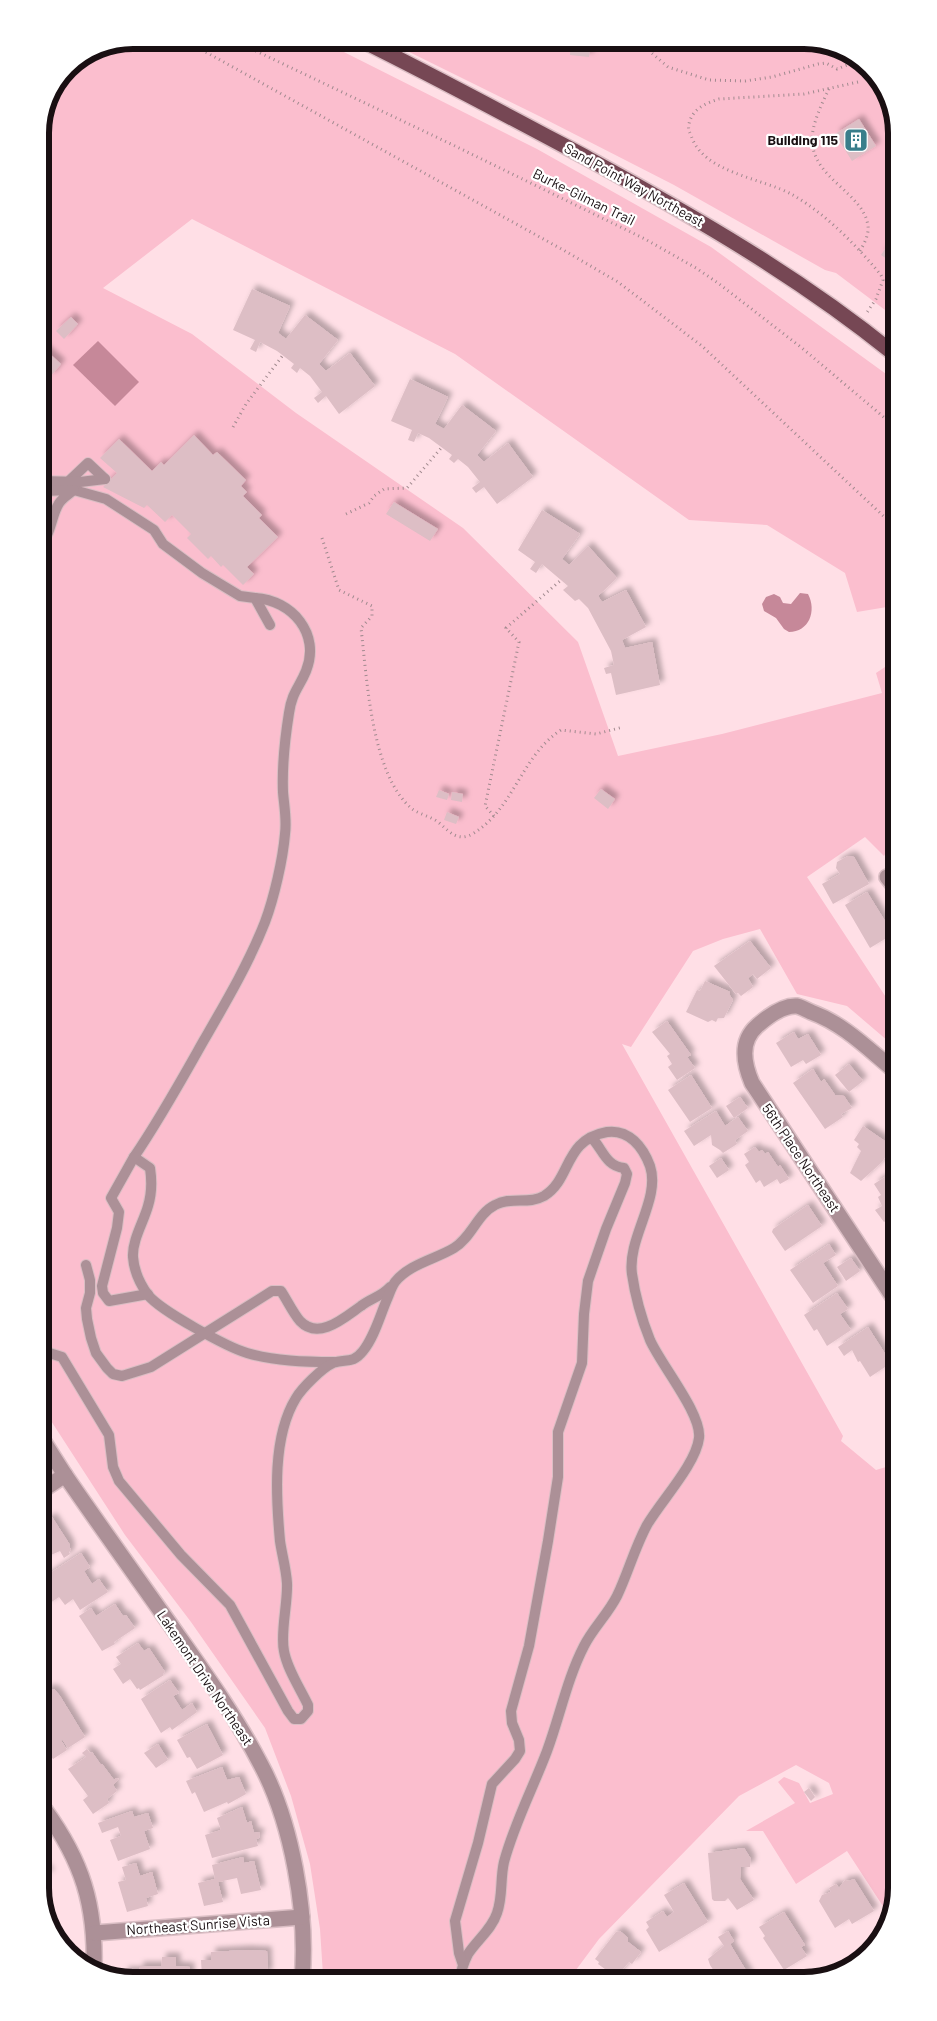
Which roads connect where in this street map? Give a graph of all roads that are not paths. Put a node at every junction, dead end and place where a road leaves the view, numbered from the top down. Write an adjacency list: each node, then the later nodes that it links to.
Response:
1 (379, 49): 2 (main road, Sand Point Way Northeast)
2 (888, 349)
3 (49, 482): 4 (lane)
4 (72, 485): 5 (lane); 6 (lane); 7 (lane)
5 (49, 490)
6 (49, 529)
7 (255, 598): 8 (lane); 11 (lane)
8 (270, 625)
9 (888, 1065): 14 (street, 56th Place Northeast)
10 (592, 1138): 13 (lane); 26 (lane); 26 (lane)
11 (134, 1157): 15 (lane); 15 (lane)
12 (86, 1265): 16 (lane)
13 (396, 1281): 16 (lane); 18 (lane)
14 (888, 1289)
15 (148, 1294): 16 (lane)
16 (205, 1333): 18 (lane)
17 (49, 1352): 18 (lane)
18 (334, 1362)
19 (49, 1450): 20 (street, Lakemont Drive Northeast)
20 (65, 1475): 21 (street); 23 (street, Lakemont Drive Northeast)
21 (49, 1486)
22 (49, 1816): 24 (street)
23 (302, 1917): 24 (street, Northeast Sunrise Vista); 27 (street, Lakemont Drive Northeast)
24 (94, 1933): 25 (street)
25 (94, 1962)
26 (463, 1966): 28 (lane)
27 (304, 1972)
28 (462, 1972)

